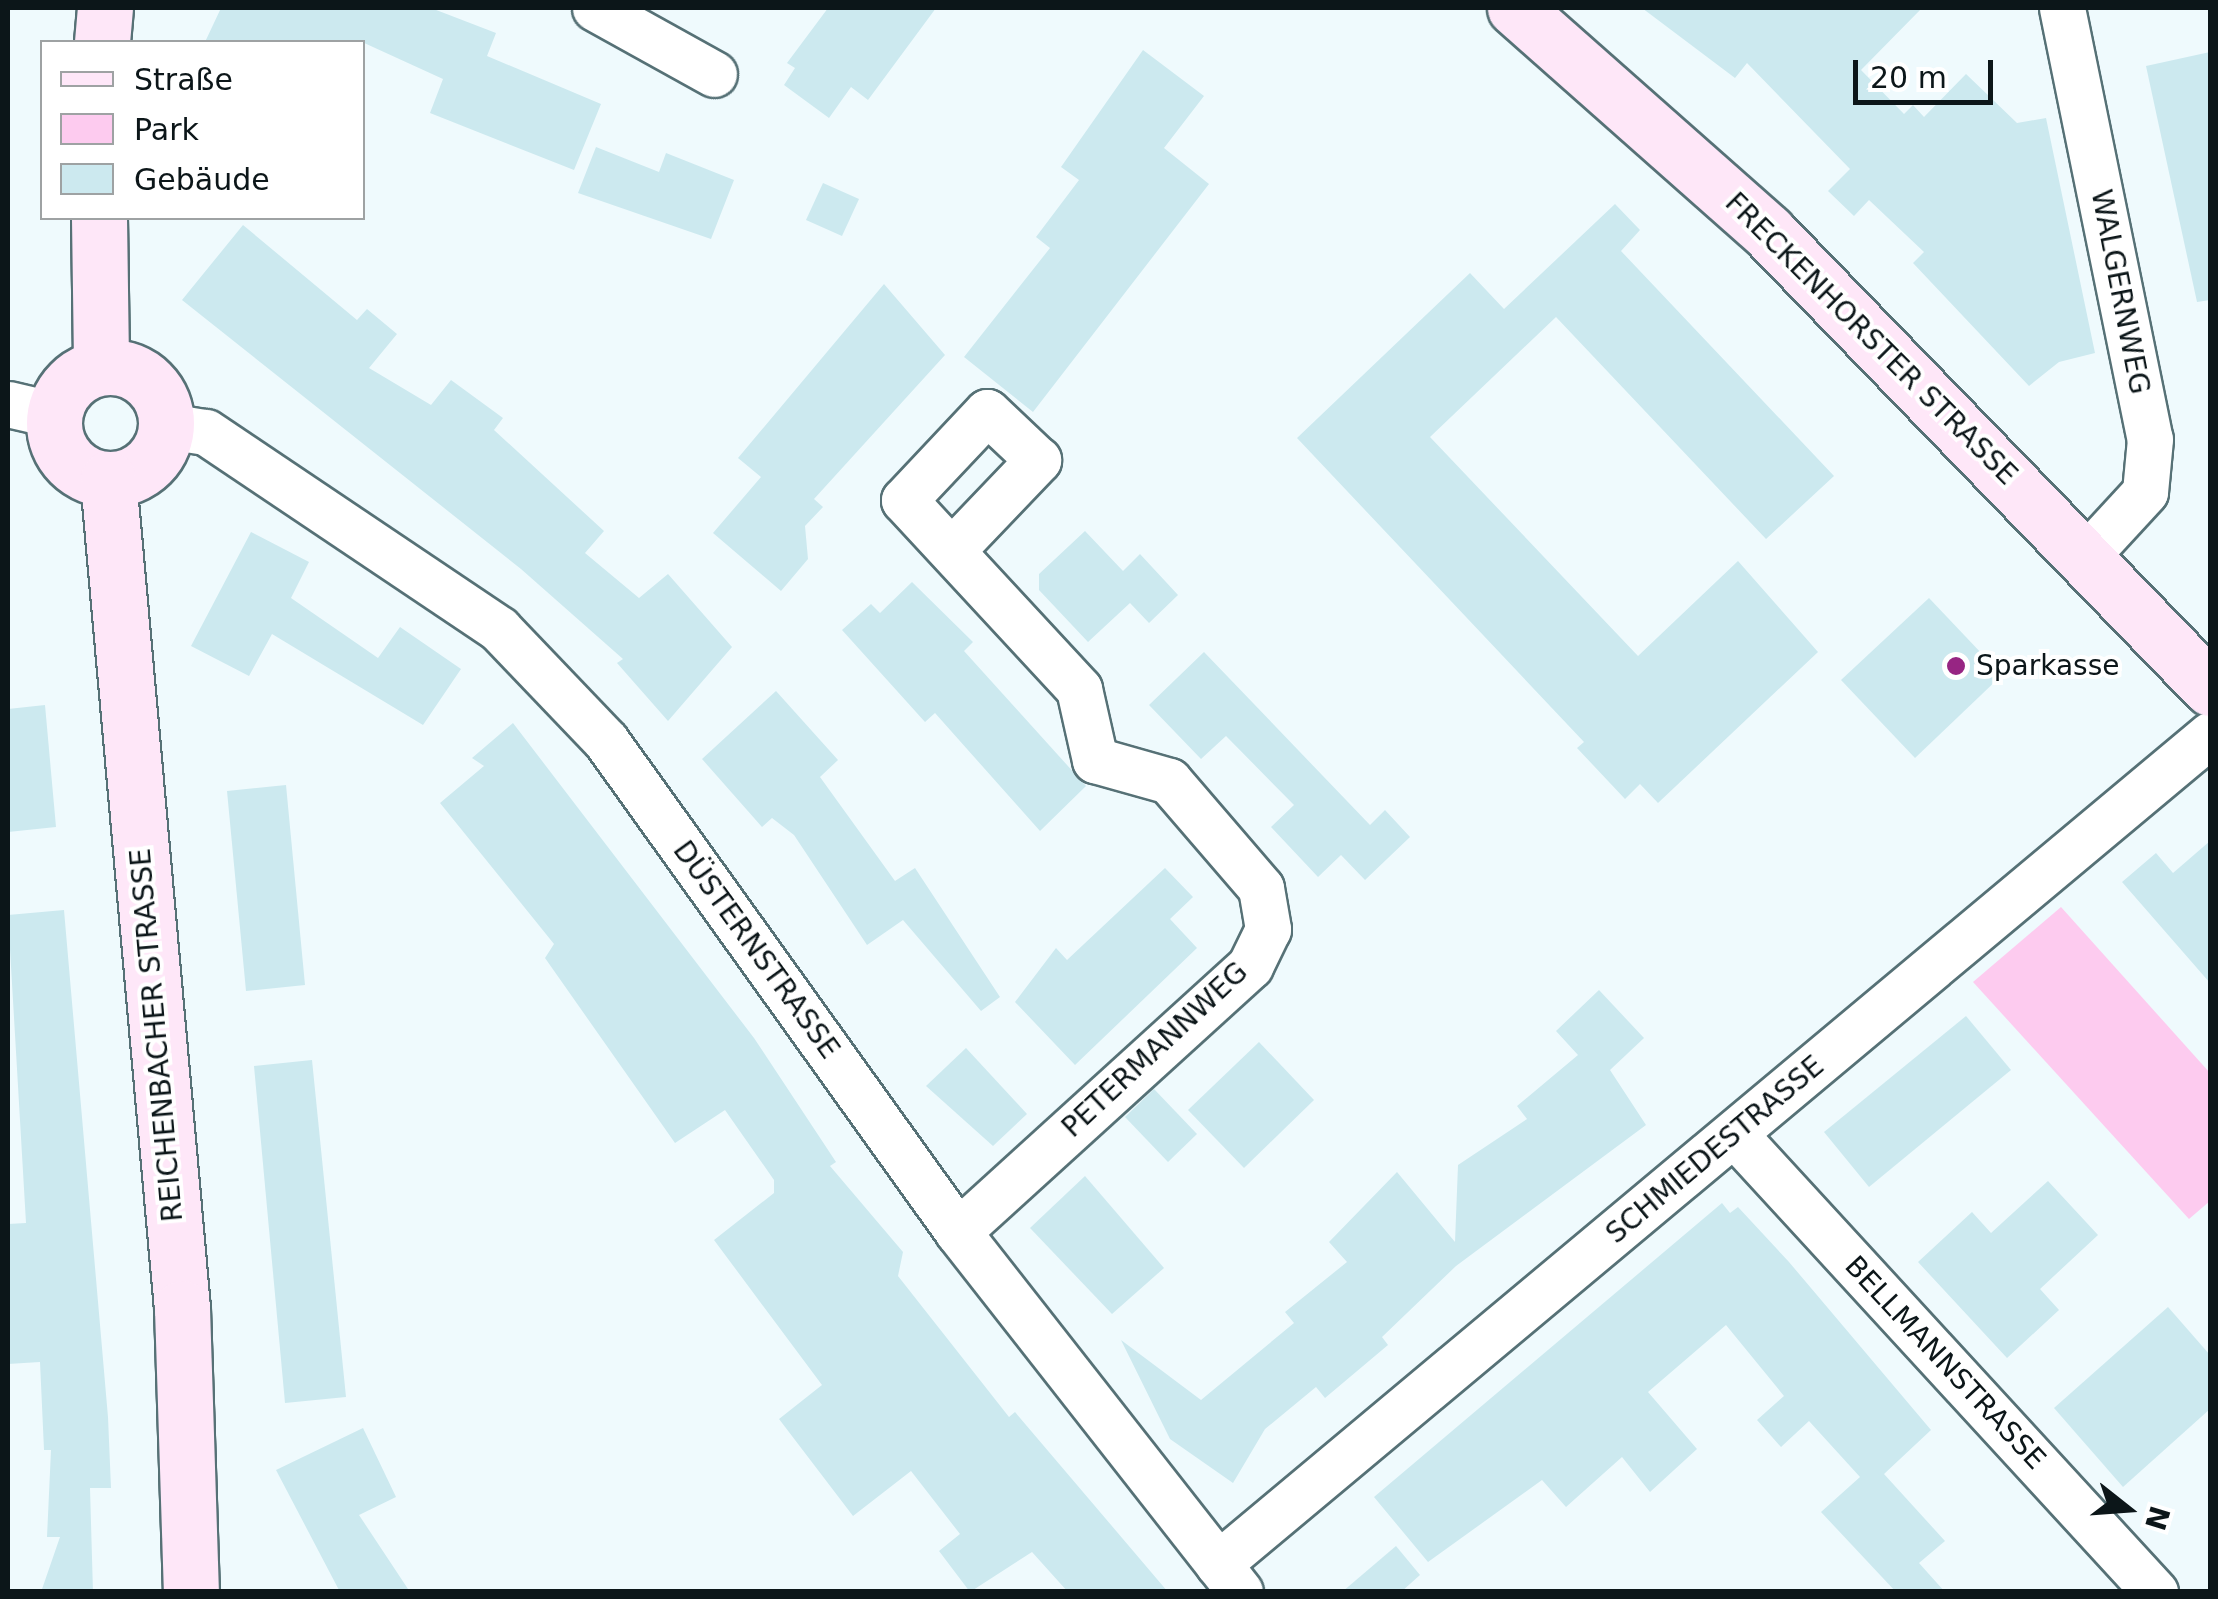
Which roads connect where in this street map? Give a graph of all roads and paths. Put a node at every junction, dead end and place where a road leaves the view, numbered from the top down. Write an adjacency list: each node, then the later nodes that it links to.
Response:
1 (105, 8): 5 (street)
2 (595, 8): 6 (street)
3 (1515, 8): 13 (street, FRECKENHORSTER STRASSE)
4 (2062, 8): 13 (street, WALGERNWEG)
5 (102, 40)
6 (714, 74)
7 (99, 220): 8 (street)
8 (101, 367): 9 (street); 10 (street)
9 (31, 409): 11 (street)
10 (167, 426): 11 (street); 17 (street, DÜSTERNSTRASSE)
11 (108, 479): 19 (street, REICHENBACHER STRASSE)
12 (954, 548): 17 (street, PETERMANNWEG)
13 (2086, 556): 14 (street, FRECKENHORSTER STRASSE)
14 (2210, 688)
15 (2210, 735): 16 (street, SCHMIEDESTRASSE)
16 (1735, 1135): 18 (street, SCHMIEDESTRASSE); 20 (street, BELLMANNSTRASSE)
17 (958, 1232): 18 (street, DÜSTERNSTRASSE)
18 (1229, 1578)
19 (190, 1592)
20 (2154, 1592)

